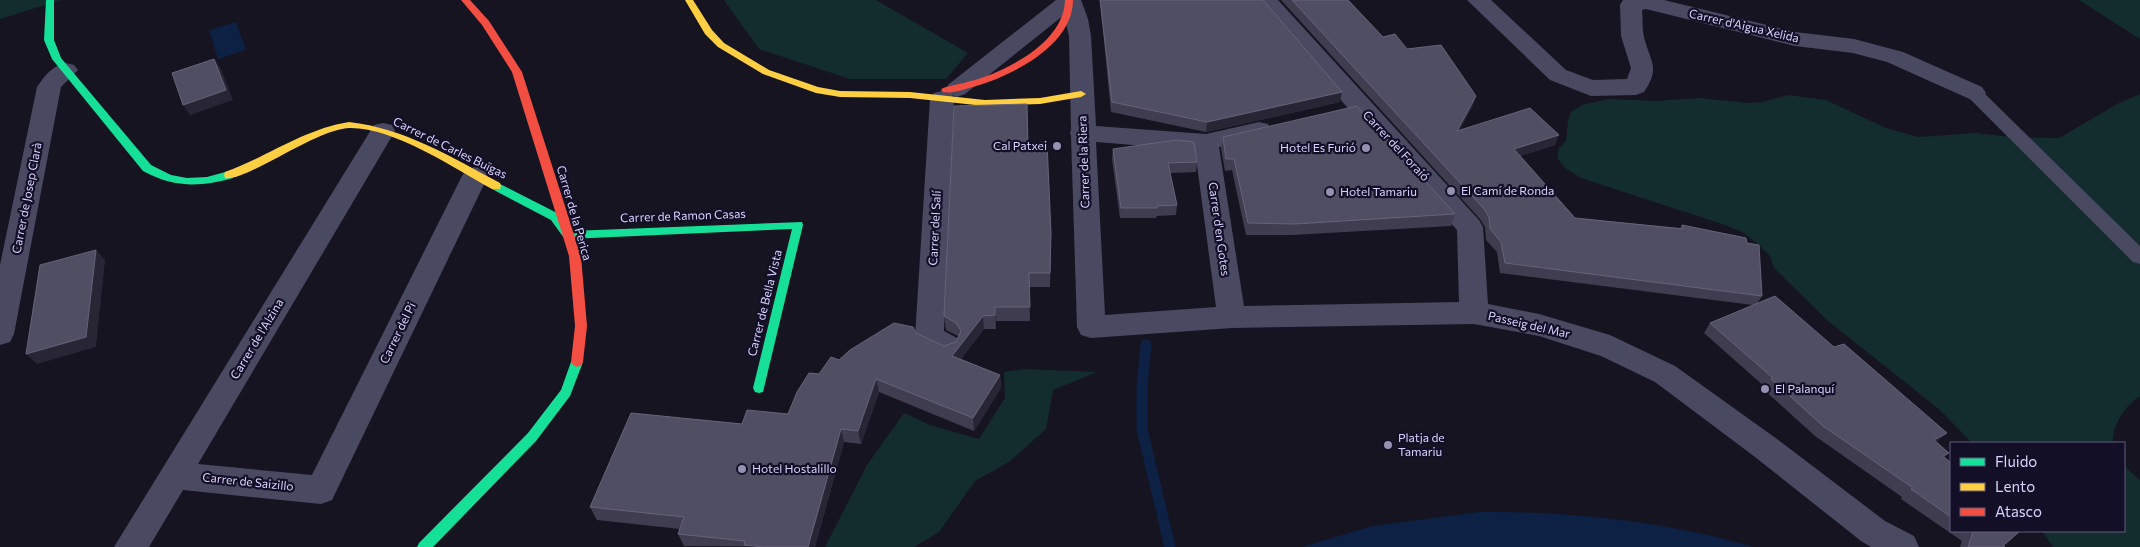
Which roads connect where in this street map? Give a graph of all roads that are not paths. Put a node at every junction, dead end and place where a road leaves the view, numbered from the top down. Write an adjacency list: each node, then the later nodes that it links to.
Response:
1 (50, 0): 9 (street, Carrer de Carles Buïgas)
2 (465, 0): 22 (street, Carrer de la Perica)
3 (689, 0): 13 (street)
4 (1069, 0): 7 (street); 8 (street, Carrer de la Riera)
5 (1266, 0): 14 (street, Carrer del Foraió)
6 (1478, 0): 10 (street, Carrer d'Aigua Xelida)
7 (1028, 32): 8 (lane); 11 (street)
8 (1070, 32): 11 (street); 12 (street, Carrer de la Riera)
9 (66, 70): 17 (street, Carrer de Carles Buïgas); 27 (street, Carrer de Josep Clarà)
10 (1974, 93): 23 (lane)
11 (949, 94): 12 (street); 13 (street); 13 (street); 28 (street, Carrer del Salí)
12 (1081, 94): 18 (street, Carrer de la Riera)
13 (910, 95)
14 (1360, 107): 15 (street); 24 (street, Carrer del Foraió)
15 (1331, 113)
16 (1283, 124): 19 (street)
17 (384, 130): 20 (street, Carrer de Carles Buïgas); 30 (street, Carrer de l'Alzina)
18 (1082, 132): 19 (street); 26 (street, Carrer de la Riera)
19 (1206, 142): 25 (street, Carrer d'en Gotes)
20 (475, 176): 22 (street, Carrer de Carles Buïgas); 31 (street, Carrer del Pi)
21 (798, 225): 22 (street, Carrer de Ramon Casas); 29 (street, Carrer de Bella Vista)
22 (568, 235): 33 (street, Carrer de la Perica)
23 (2140, 257)
24 (1474, 312): 25 (street, Passeig del Mar); 34 (street, Passeig del Mar)
25 (1232, 317): 26 (street, Passeig del Mar)
26 (1091, 326)
27 (0, 334)
28 (946, 346)
29 (759, 388)
30 (175, 475): 31 (street, Carrer de Saizillo); 32 (street, Carrer de l'Alzina)
31 (322, 490)
32 (131, 547)
33 (424, 547)
34 (1902, 547)

